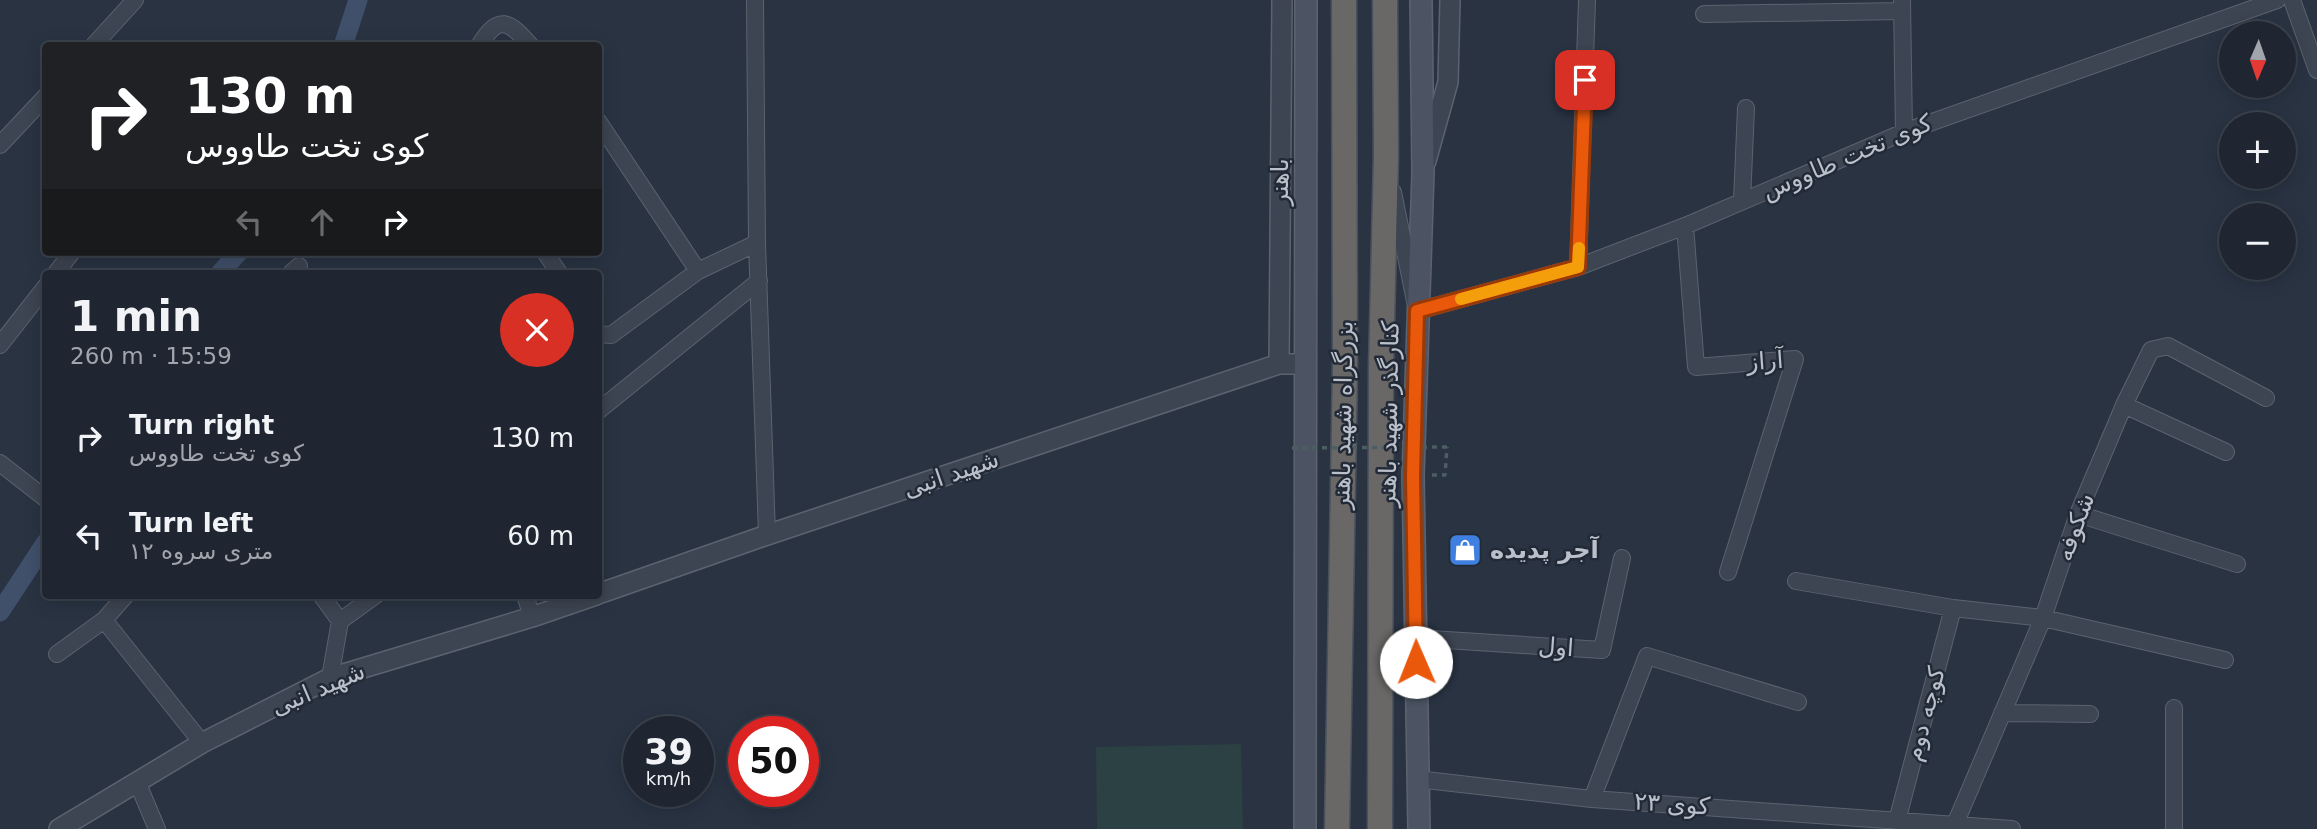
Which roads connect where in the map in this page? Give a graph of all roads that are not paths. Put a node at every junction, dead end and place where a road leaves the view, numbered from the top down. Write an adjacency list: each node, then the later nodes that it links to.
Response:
1 (135, 0): 14 (street)
2 (755, 0): 27 (street)
3 (1282, 0): 37 (street, باهنر)
4 (1306, 0): 38 (main road)
5 (1344, 0): 73 (highway, بزرگراه شهید باهنر)
6 (1385, 0): 23 (highway, بزرگراه شهید باهنر)
7 (1421, 0): 24 (main road, کنارگذر شهید باهنر)
8 (1450, 0): 24 (street)
9 (1587, 0): 29 (street)
10 (2277, 0): 21 (street, کوی تخت طاووس)
11 (2292, 0): 17 (street)
12 (1902, 6): 13 (street); 21 (street)
13 (1704, 14)
14 (97, 42)
15 (482, 42): 16 (street)
16 (528, 42)
17 (2317, 70)
18 (42, 100): 22 (street)
19 (1746, 108): 25 (street)
20 (602, 127): 31 (street)
21 (1904, 132): 25 (street, کوی تخت طاووس)
22 (0, 145)
23 (1385, 155): 34 (street); 82 (highway, بزرگراه شهید باهنر)
24 (1423, 172): 34 (main road, کنارگذر شهید باهنر)
25 (1742, 201): 26 (street, کوی تخت طاووس)
26 (1685, 226): 29 (street, کوی تخت طاووس); 49 (street, آراز)
27 (757, 243): 31 (street); 32 (street)
28 (69, 256): 30 (street)
29 (1578, 267): 34 (street, کوی تخت طاووس)
30 (58, 270)
31 (698, 271): 35 (street)
32 (759, 281): 41 (street); 46 (street)
33 (42, 291): 36 (street)
34 (1417, 311): 62 (main road, کنارگذر شهید باهنر)
35 (602, 334)
36 (0, 345)
37 (1279, 364): 38 (street, شهید انبی); 46 (street, شهید انبی)
38 (1305, 364): 79 (main road)
39 (2266, 398): 40 (street, شکوفه)
40 (2124, 405): 42 (street); 45 (street, شکوفه)
41 (602, 408)
42 (2226, 452)
43 (0, 463): 44 (street)
44 (42, 496)
45 (2078, 514): 48 (street); 59 (street, شکوفه)
46 (767, 535): 51 (street, شهید انبی)
47 (1622, 558): 62 (street, اول)
48 (2237, 564)
49 (1728, 572)
50 (1796, 581): 57 (street)
51 (602, 592)
52 (122, 599): 60 (street)
53 (324, 599): 61 (street)
54 (370, 599): 61 (street)
55 (526, 599): 58 (street)
56 (583, 599): 58 (street, شهید انبی)
57 (1953, 608): 59 (street); 75 (street, کوچه دوم)
58 (532, 617): 65 (street, شهید انبی)
59 (2043, 618): 64 (street); 68 (street, شکوفه)
60 (104, 620): 63 (street); 70 (street)
61 (340, 621): 65 (street)
62 (1415, 638): 71 (main road, کنارگذر شهید باهنر)
63 (57, 654)
64 (2225, 660)
65 (330, 678): 70 (street, شهید انبی)
66 (1798, 702): 74 (street)
67 (2174, 708): 85 (street)
68 (2002, 713): 69 (street); 76 (street, شکوفه)
69 (2090, 714)
70 (202, 743): 72 (street, شهید انبی)
71 (1417, 779): 74 (street, کوی ۲۳); 83 (main road, کنارگذر شهید باهنر)
72 (138, 784): 77 (street, شهید انبی); 78 (street)
73 (1337, 784): 80 (highway); 81 (highway, بزرگراه شهید باهنر)
74 (1592, 799): 75 (street, کوی ۲۳)
75 (1897, 821): 76 (street, کوی ۲۳)
76 (1953, 827): 84 (street, کوی ۲۳)
77 (59, 829)
78 (157, 829)
79 (1306, 829)
80 (1326, 829)
81 (1337, 829)
82 (1380, 829)
83 (1419, 829)
84 (2012, 829)
85 (2174, 829)

